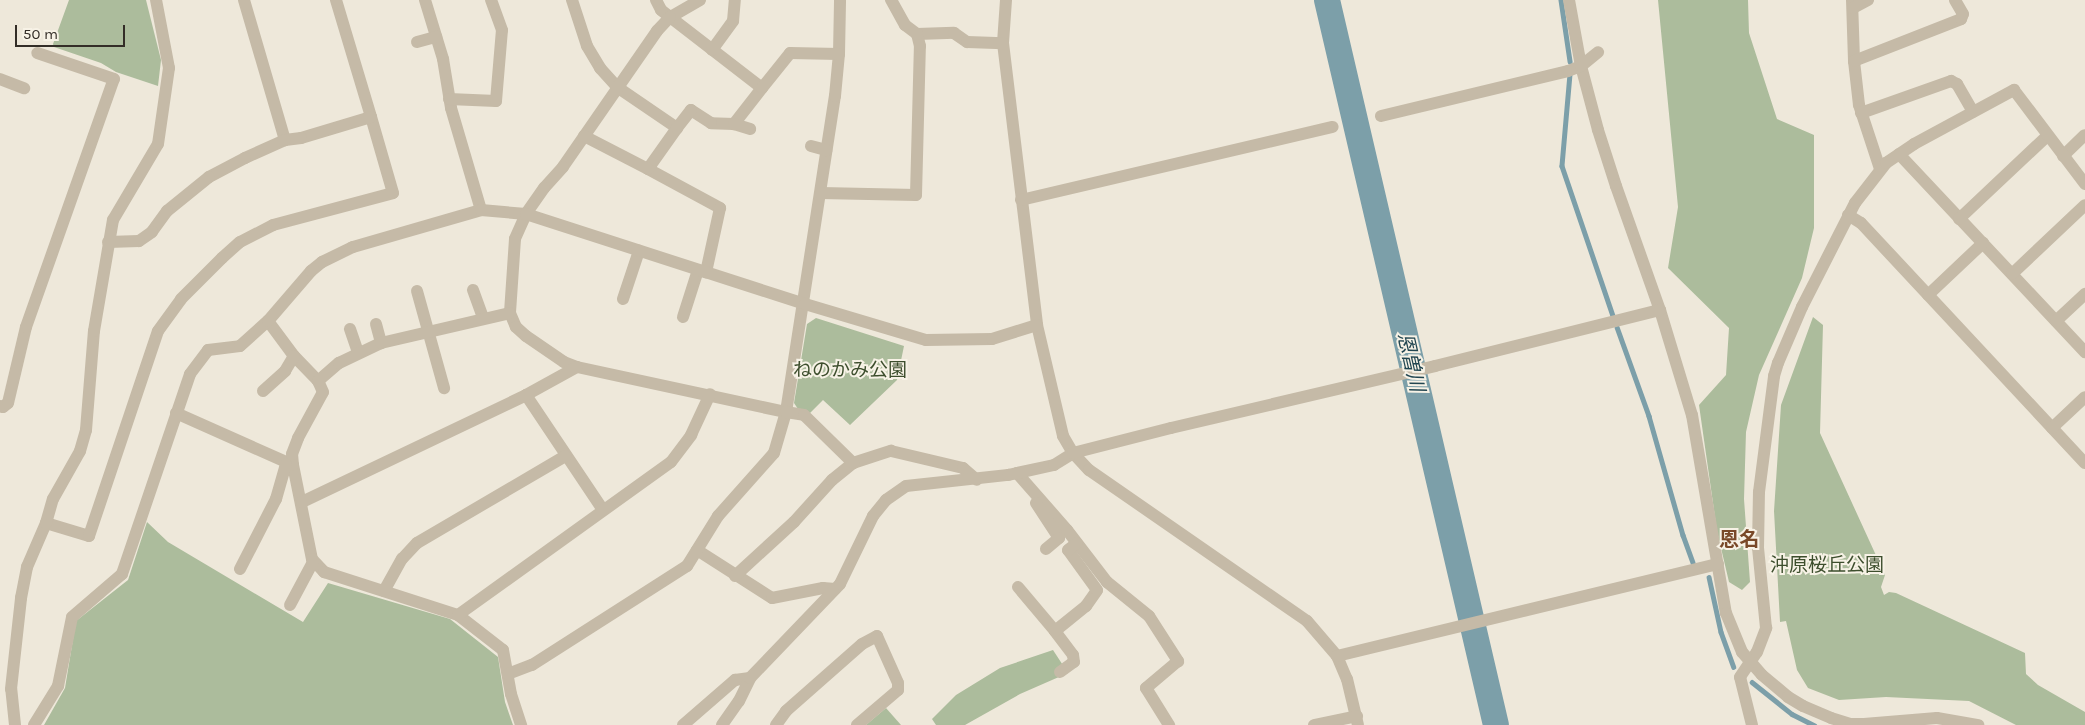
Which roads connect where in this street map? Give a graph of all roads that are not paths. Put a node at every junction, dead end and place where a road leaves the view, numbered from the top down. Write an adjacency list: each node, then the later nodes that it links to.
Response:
1 (156, 0): 59 (street)
2 (244, 0): 44 (street)
3 (336, 0): 36 (street)
4 (425, 0): 19 (street)
5 (491, 0): 32 (street)
6 (572, 0): 29 (street)
7 (656, 0): 17 (street)
8 (700, 0): 17 (street)
9 (735, 0): 22 (street)
10 (840, 0): 25 (street)
11 (891, 0): 18 (street)
12 (1006, 0): 21 (street)
13 (1570, 0): 27 (street)
14 (1868, 0): 16 (street)
15 (1955, 0): 26 (street)
16 (1853, 4): 26 (street)
17 (670, 17): 22 (street); 29 (street)
18 (917, 34): 21 (street); 52 (street)
19 (436, 37): 20 (street); 32 (street)
20 (417, 42)
21 (1003, 43): 53 (street)
22 (712, 50): 31 (street)
23 (37, 52): 91 (street)
24 (1598, 52): 27 (street)
25 (839, 54): 31 (street); 46 (street)
26 (1854, 62): 34 (street)
27 (1581, 66): 35 (street); 70 (street)
28 (0, 79): 30 (street)
29 (618, 87): 39 (street); 42 (street)
30 (24, 88)
31 (762, 88): 37 (street)
32 (449, 99): 55 (street)
33 (1973, 112): 34 (street); 43 (street); 47 (street)
34 (1861, 113): 50 (street)
35 (1381, 116)
36 (372, 117): 44 (street); 105 (street)
37 (734, 124): 39 (street); 40 (street)
38 (1333, 127): 53 (street)
39 (676, 128): 49 (street)
40 (750, 129)
41 (2085, 134): 48 (street)
42 (584, 136): 49 (street); 56 (street)
43 (2047, 136): 48 (street); 58 (street)
44 (285, 140): 59 (street)
45 (811, 146): 46 (street)
46 (826, 150): 52 (street)
47 (1898, 154): 50 (street); 58 (street)
48 (2063, 156): 51 (street)
49 (648, 169): 62 (street)
50 (1880, 169): 57 (street)
51 (2085, 184)
52 (821, 193): 69 (street)
53 (1021, 200): 77 (street)
54 (2085, 205): 63 (street)
55 (481, 210): 56 (street); 74 (street)
56 (526, 214): 61 (street); 71 (street)
57 (1848, 215): 67 (street); 120 (street)
58 (1959, 218): 60 (street)
59 (108, 242): 105 (street)
60 (1983, 243): 63 (street); 67 (street)
61 (639, 251): 62 (street); 68 (street)
62 (702, 271): 69 (street); 72 (street)
63 (2012, 274): 75 (street)
64 (473, 290): 73 (street)
65 (417, 291): 79 (street)
66 (2085, 294): 75 (street)
67 (1928, 295): 94 (street)
68 (622, 299)
69 (804, 304): 77 (street); 92 (street)
70 (1660, 310): 95 (street); 110 (street)
71 (510, 313): 73 (street); 84 (street)
72 (683, 317)
73 (482, 318): 79 (street)
74 (268, 321): 83 (street); 93 (street)
75 (2056, 321): 82 (street)
76 (376, 324): 80 (street)
77 (1037, 325): 95 (street)
78 (350, 329): 81 (street)
79 (427, 331): 80 (street); 86 (street)
80 (381, 343): 81 (street)
81 (358, 352): 85 (street)
82 (2085, 352)
83 (294, 356): 85 (street); 87 (street)
84 (577, 367): 88 (street); 89 (street)
85 (318, 381): 99 (street)
86 (438, 382)
87 (263, 392)
88 (710, 394): 92 (street); 104 (street)
89 (526, 395): 96 (street); 103 (street)
90 (2085, 397): 94 (street)
91 (0, 406)
92 (786, 412): 97 (street); 108 (street)
93 (176, 413): 99 (street); 128 (street)
94 (2052, 428): 98 (street)
95 (1074, 453): 100 (street); 119 (street)
96 (565, 456): 104 (street); 115 (street)
97 (853, 463): 101 (street); 112 (street)
98 (2085, 463)
99 (290, 464): 103 (street); 111 (street)
100 (1017, 473): 101 (street); 102 (street)
101 (977, 480): 114 (street)
102 (1037, 495): 106 (street); 107 (street)
103 (302, 502): 109 (street)
104 (603, 510): 117 (street)
105 (46, 523): 127 (street)
106 (1076, 543): 118 (street); 134 (street)
107 (1046, 549)
108 (697, 550): 112 (street); 122 (street)
109 (313, 562): 115 (street); 116 (street)
110 (1718, 564): 119 (street); 120 (street)
111 (240, 569)
112 (735, 576): 114 (street)
113 (1018, 587): 118 (street)
114 (835, 589): 123 (street)
115 (384, 591): 117 (street)
116 (290, 604)
117 (458, 615): 122 (street)
118 (1055, 631): 121 (street)
119 (1337, 656): 124 (street)
120 (1751, 663): 125 (street); 136 (street)
121 (1060, 672)
122 (508, 674): 129 (street)
123 (750, 678): 130 (street); 131 (street)
124 (1358, 720): 135 (street)
125 (1851, 724): 126 (street)
126 (1971, 724)
127 (16, 725)
128 (34, 725)
129 (522, 725)
130 (683, 725)
131 (722, 725)
132 (776, 725): 133 (street)
133 (858, 725)
134 (1168, 725)
135 (1314, 725)
136 (1752, 725)

